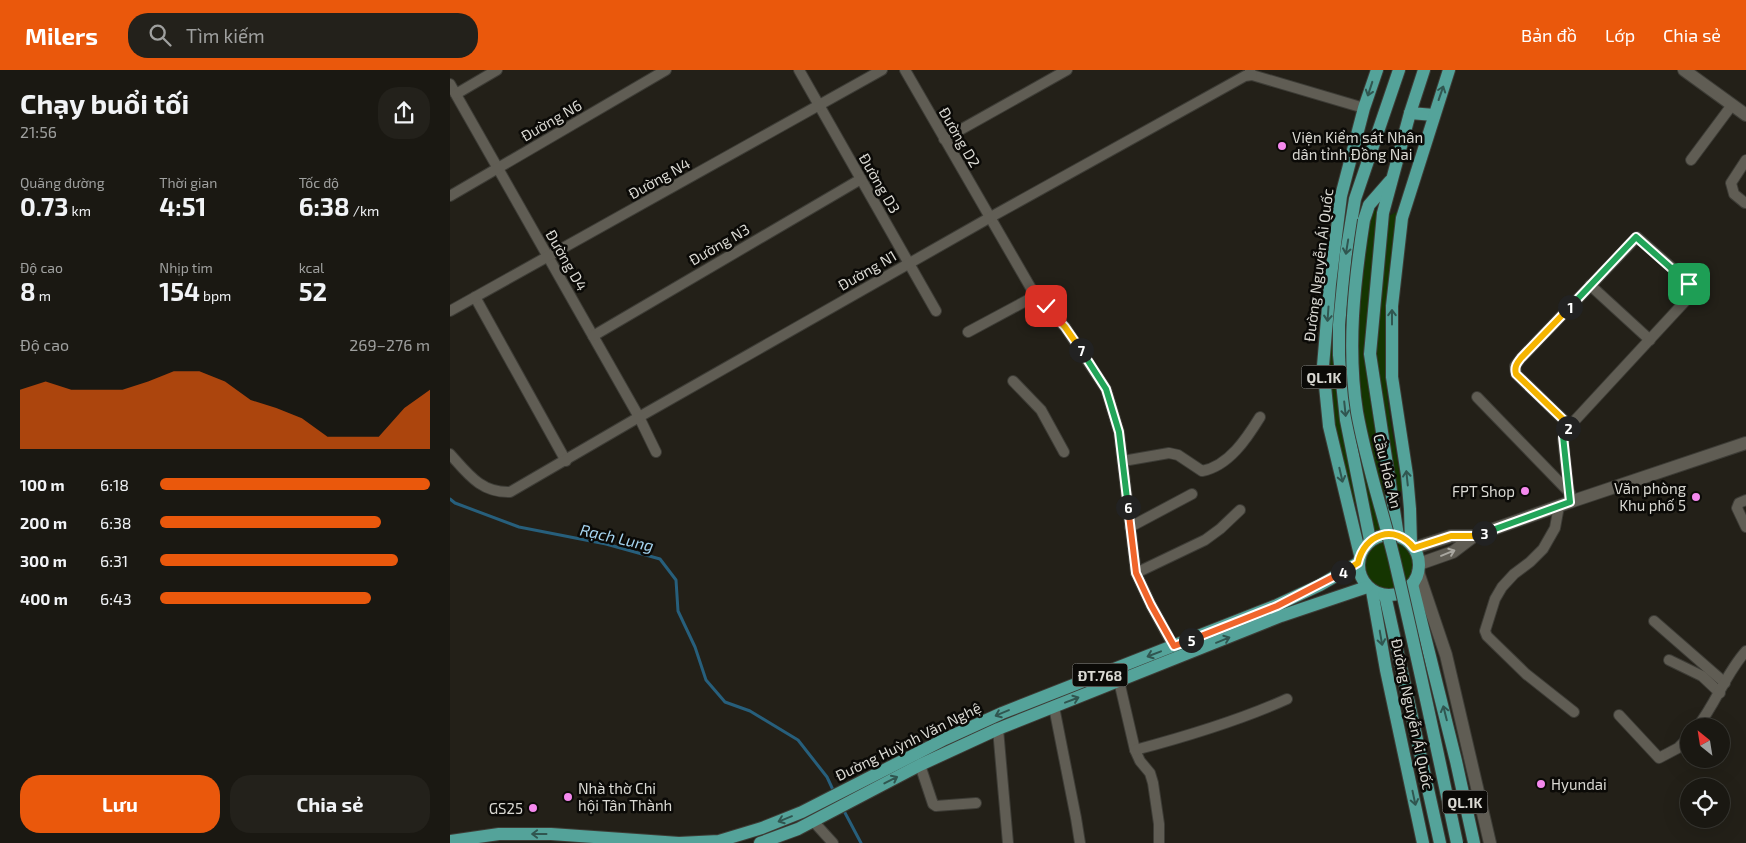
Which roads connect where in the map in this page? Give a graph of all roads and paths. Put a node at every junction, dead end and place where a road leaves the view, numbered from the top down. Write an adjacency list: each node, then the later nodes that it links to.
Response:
1 (497, 70): 14 (street)
2 (666, 70): 25 (street, Đường N6)
3 (799, 70): 15 (street, Đường D3)
4 (882, 70): 15 (street, Đường N4)
5 (905, 70): 22 (street, Đường D2)
6 (1067, 70): 22 (street)
7 (1377, 70): 17 (main road, Đường Nguyễn Ái Quốc / QL.1K, one-way to 17)
8 (1399, 70): 18 (main road, Đường Nguyễn Ái Quốc / QL.1K)
9 (1424, 70): 19 (main road, Đường Nguyễn Ái Quốc / QL.1K)
10 (1449, 70): 20 (main road, one-way to 10)
11 (1684, 70): 16 (main road)
12 (1252, 72): 17 (street); 34 (street, Đường N1)
13 (450, 84): 14 (street, Đường D4)
14 (456, 94): 25 (street, Đường D4)
15 (819, 105): 28 (street, Đường D3); 36 (street, Đường N4)
16 (1732, 105): 21 (main road); 23 (street)
17 (1364, 108): 18 (main road); 30 (main road, Đường Nguyễn Ái Quốc / QL.1K)
18 (1386, 110): 26 (main road, Đường Nguyễn Ái Quốc / QL.1K)
19 (1410, 113): 20 (main road); 27 (main road, Đường Nguyễn Ái Quốc / QL.1K)
20 (1434, 115): 66 (main road, one-way to 20)
21 (1746, 115)
22 (944, 139): 34 (street, Đường D2)
23 (1691, 160)
24 (1746, 160): 32 (street)
25 (498, 168): 29 (street, Đường N6); 36 (street, Đường D4)
26 (1365, 171): 31 (main road, Đường Nguyễn Ái Quốc / QL.1K); 33 (main road, Đường Nguyễn Ái Quốc / QL.1K)
27 (1392, 178): 33 (main road, Đường Nguyễn Ái Quốc / QL.1K); 63 (main road, Đường Nguyễn Ái Quốc / QL.1K)
28 (861, 179): 37 (street, Đường D3); 44 (street, Đường N3)
29 (450, 196)
30 (1341, 196): 31 (main road); 67 (main road, Đường Nguyễn Ái Quốc / QL.1K, one-way to 67)
31 (1356, 199): 65 (main road, Đường Nguyễn Ái Quốc / QL.1K, one-way to 65)
32 (1746, 203)
33 (1369, 204): 35 (main road, Đường Nguyễn Ái Quốc / QL.1K)
34 (989, 218): 37 (street, Đường N1); 39 (street, Đường D2)
35 (1364, 220): 104 (main road, Cầu Hóa An / QL.1K, bridge)
36 (548, 256): 40 (street, Đường N4); 44 (street, Đường D4)
37 (909, 264): 42 (street, Đường D3); 48 (street, Đường N1)
38 (1590, 285): 45 (street); 45 (street); 50 (street)
39 (1037, 295): 43 (street); 56 (street, Đường D2)
40 (475, 297): 41 (street, Đường N4); 55 (street)
41 (450, 311)
42 (936, 311)
43 (968, 332)
44 (593, 336): 48 (street, Đường D4)
45 (1650, 340): 50 (street)
46 (1013, 381): 53 (street)
47 (1477, 396): 59 (street)
48 (639, 417): 52 (street, Đường D4); 55 (street, Đường N1)
49 (1260, 417): 56 (street)
50 (1570, 426): 59 (street)
51 (1745, 445): 59 (main road)
52 (656, 452)
53 (1064, 452)
54 (450, 454): 55 (street, Đường N1)
55 (566, 461)
56 (1123, 461): 61 (street, Đường D2)
57 (1192, 494): 61 (street)
58 (1746, 500): 62 (street)
59 (1566, 501): 64 (main road); 84 (street)
60 (1240, 510): 68 (street)
61 (1130, 527): 68 (street, Đường D2)
62 (1746, 527)
63 (1398, 536): 65 (main road); 66 (main road)
64 (1474, 536): 66 (main road); 69 (main road, one-way to 64)
65 (1370, 540): 67 (main road)
66 (1413, 546): 69 (main road)
67 (1359, 559): 70 (main road); 75 (main road, Đường Huỳnh Văn Nghệ / ĐT.768)
68 (1136, 573): 75 (street, Đường D2)
69 (1417, 573): 71 (main road); 73 (main road, Đường Nguyễn Ái Quốc / QL.1K); 74 (main road)
70 (1370, 589): 71 (main road); 79 (main road, Đường Huỳnh Văn Nghệ / ĐT.768, one-way to 70); 102 (main road, Đường Nguyễn Ái Quốc, one-way to 102)
71 (1385, 595): 80 (main road, Đường Nguyễn Ái Quốc / QL.1K)
72 (1654, 620): 81 (street)
73 (1425, 635): 74 (main road); 78 (main road, Đường Nguyễn Ái Quốc / QL.1K)
74 (1442, 639): 106 (main road)
75 (1174, 646): 91 (main road, Đường Huỳnh Văn Nghệ / ĐT.768, one-way to 91)
76 (1746, 651): 81 (street)
77 (1669, 660): 81 (street)
78 (1436, 677): 80 (main road); 105 (main road, Đường Nguyễn Ái Quốc / QL.1K, one-way to 78)
79 (1119, 681): 83 (main road, Đường Huỳnh Văn Nghệ / ĐT.768, one-way to 79); 89 (street)
80 (1405, 685): 103 (main road, Đường Nguyễn Ái Quốc / QL.1K)
81 (1722, 688): 86 (street)
82 (1287, 699): 89 (street)
83 (1054, 707): 87 (main road, Đường Huỳnh Văn Nghệ / ĐT.768); 100 (street)
84 (1574, 712)
85 (1619, 715): 88 (street)
86 (1703, 718)
87 (998, 729): 90 (main road, Đường Huỳnh Văn Nghệ / ĐT.768); 99 (street)
88 (1680, 746)
89 (1135, 750): 101 (street)
90 (920, 765): 91 (main road, Đường Huỳnh Văn Nghệ / ĐT.768, one-way to 90); 93 (street)
91 (845, 797): 92 (main road, Đường Huỳnh Văn Nghệ / ĐT.768)
92 (832, 804): 94 (main road, Đường Huỳnh Văn Nghệ / ĐT.768); 95 (main road, Đường Huỳnh Văn Nghệ / ĐT.768, one-way to 95)
93 (976, 804)
94 (813, 821): 97 (main road, Đường Huỳnh Văn Nghệ / ĐT.768); 98 (street)
95 (499, 838): 96 (main road, Đường Huỳnh Văn Nghệ / ĐT.768)
96 (450, 841)
97 (760, 843)
98 (833, 843)
99 (1008, 843)
100 (1080, 843)
101 (1159, 843)
102 (1423, 843)
103 (1440, 843)
104 (1457, 843)
105 (1474, 843)
106 (1490, 843)

